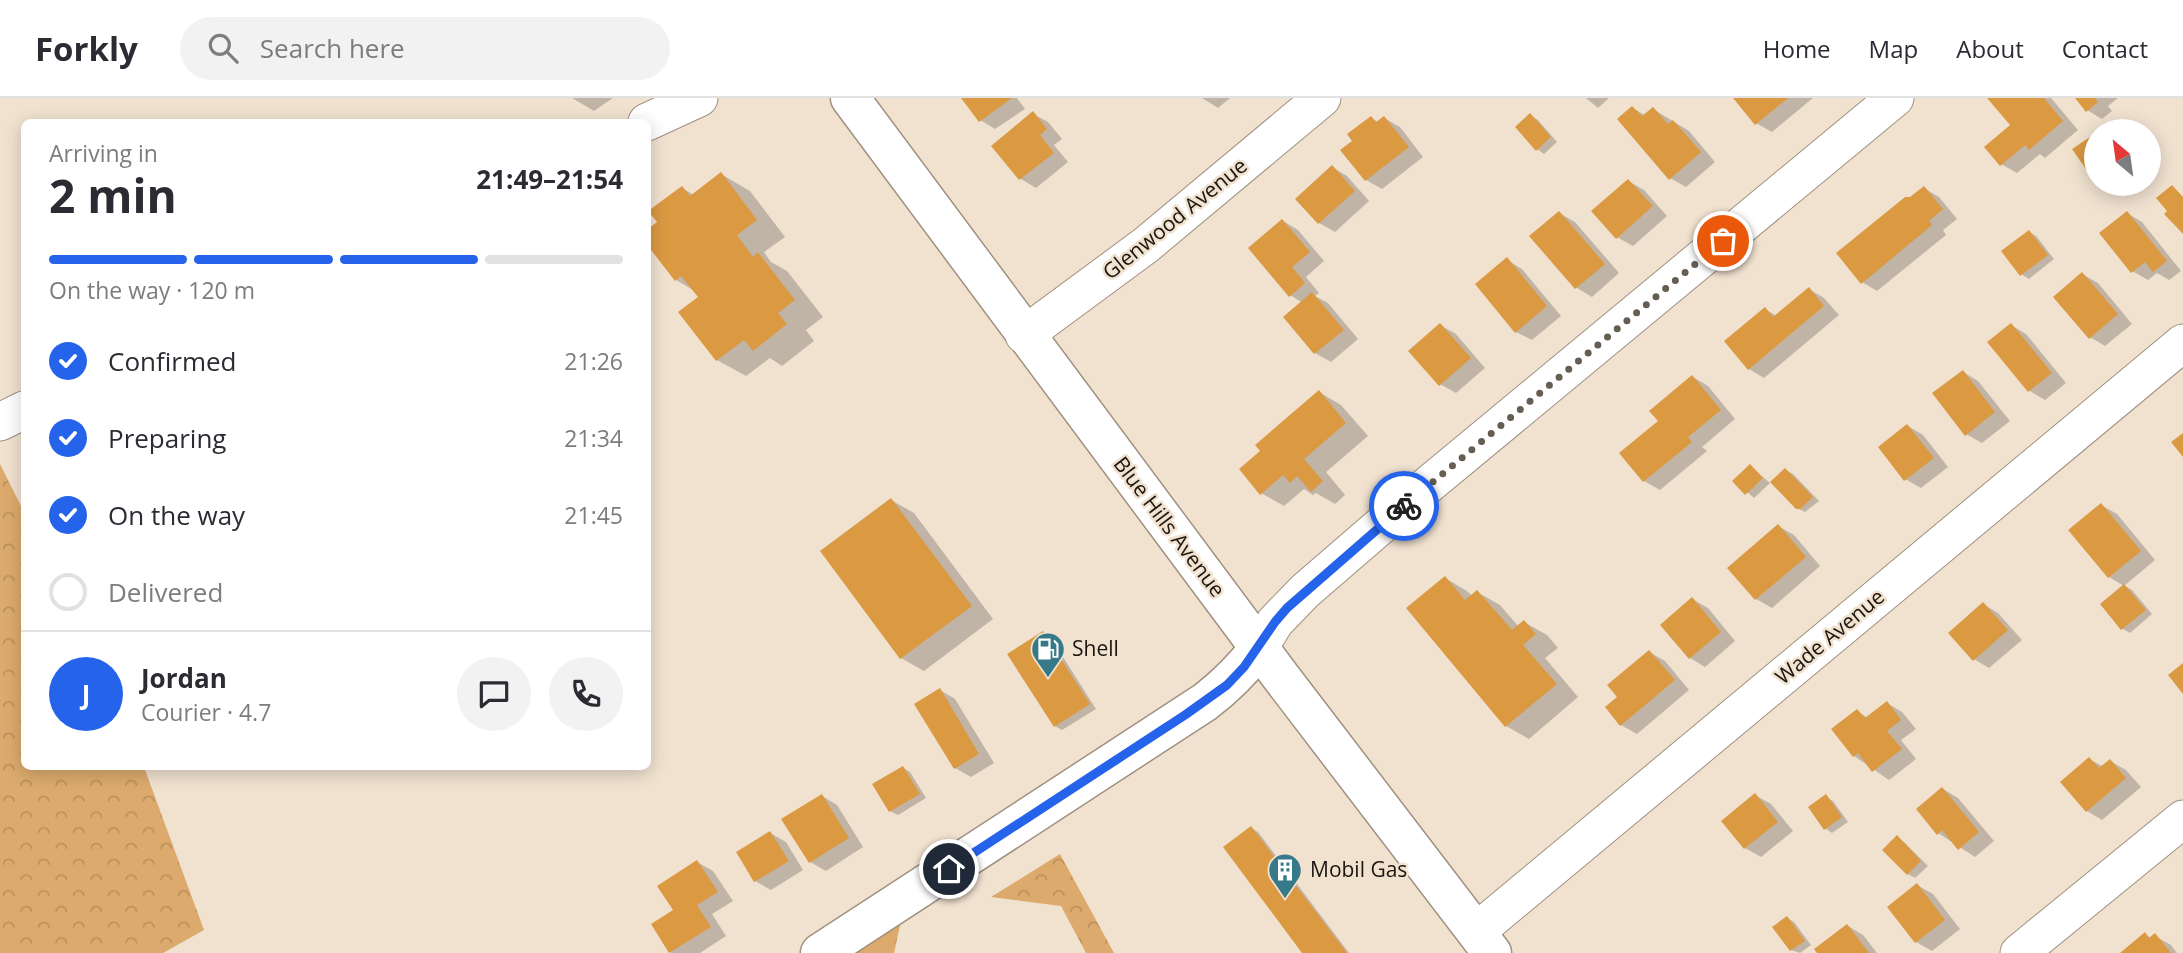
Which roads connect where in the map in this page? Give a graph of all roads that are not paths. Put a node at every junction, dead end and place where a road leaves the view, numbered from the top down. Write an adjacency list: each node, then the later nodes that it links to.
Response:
1 (699, 98): 5 (street)
2 (850, 98): 6 (main road, Blue Hills Avenue)
3 (1322, 98): 6 (street, Glenwood Avenue)
4 (1895, 98): 10 (street)
5 (651, 120)
6 (1024, 335): 10 (main road, Blue Hills Avenue)
7 (2183, 343): 12 (street, Wade Avenue)
8 (21, 412): 9 (street)
9 (0, 422)
10 (1259, 648): 12 (main road, Blue Hills Avenue); 13 (main road)
11 (2183, 819): 14 (street)
12 (1484, 942)
13 (820, 953)
14 (2019, 953)

